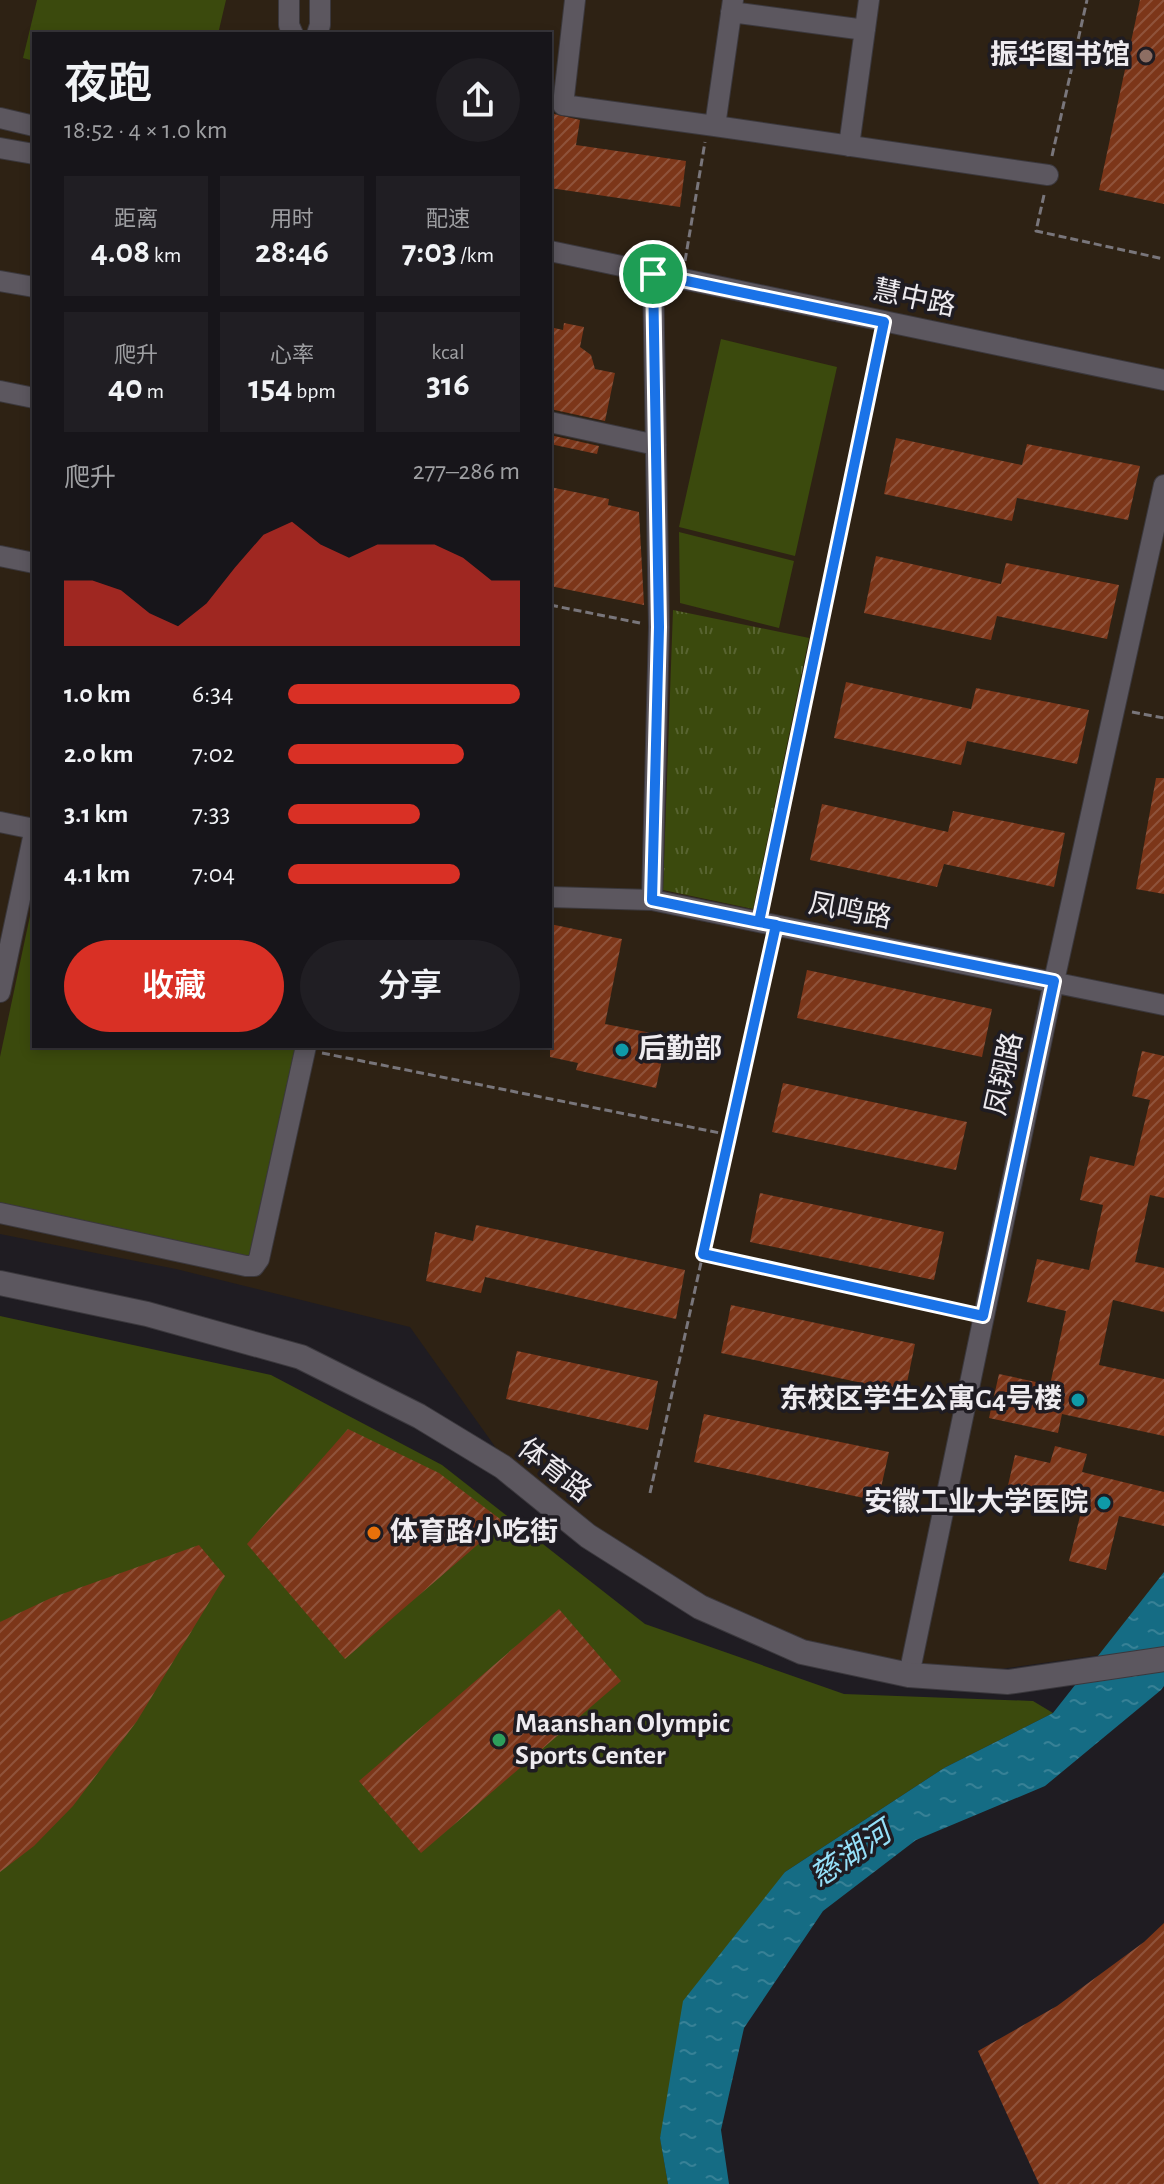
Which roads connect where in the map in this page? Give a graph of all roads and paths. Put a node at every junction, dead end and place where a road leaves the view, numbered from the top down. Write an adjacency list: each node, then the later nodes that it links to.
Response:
1 (289, 0): 8 (street)
2 (320, 0): 9 (street)
3 (575, 0): 12 (street)
4 (869, 0): 7 (street)
5 (1087, 0): 16 (path)
6 (732, 6): 7 (street); 12 (street)
7 (865, 30): 13 (street)
8 (292, 32)
9 (318, 32)
10 (0, 118): 11 (street)
11 (32, 126)
12 (715, 126): 13 (street); 19 (path)
13 (849, 146): 16 (street)
14 (0, 148): 15 (street)
15 (32, 154)
16 (1048, 175): 18 (path)
17 (552, 251): 20 (street, 慧中路)
18 (1164, 259)
19 (684, 263)
20 (653, 274): 23 (street, 慧中路); 28 (street)
21 (0, 281): 22 (street)
22 (32, 287)
23 (884, 322): 24 (street, 慧中路); 41 (path)
24 (1164, 380)
25 (0, 391): 26 (street)
26 (32, 398)
27 (552, 422): 28 (street)
28 (656, 445): 33 (street)
29 (1164, 485): 34 (street, 凤翔路)
30 (0, 556): 31 (street)
31 (32, 563)
32 (552, 605): 33 (path)
33 (659, 627): 40 (street)
34 (1112, 708): 35 (path); 42 (street, 凤翔路)
35 (1164, 718)
36 (0, 822): 37 (street)
37 (32, 830)
38 (32, 840): 43 (street)
39 (552, 897): 40 (street, 凤鸣路)
40 (652, 900): 41 (street, 凤鸣路)
41 (768, 924): 42 (street, 凤鸣路); 46 (path)
42 (1054, 981): 44 (street, 凤鸣路); 50 (street, 凤翔路)
43 (0, 992)
44 (1164, 1005)
45 (305, 1048): 46 (path); 47 (street)
46 (730, 1135): 48 (path)
47 (0, 1213)
48 (703, 1254): 50 (path); 51 (path)
49 (0, 1283): 53 (street, 体育路)
50 (983, 1316): 53 (street, 凤翔路)
51 (650, 1493)
52 (1164, 1659): 53 (street, 体育路)
53 (909, 1675)

